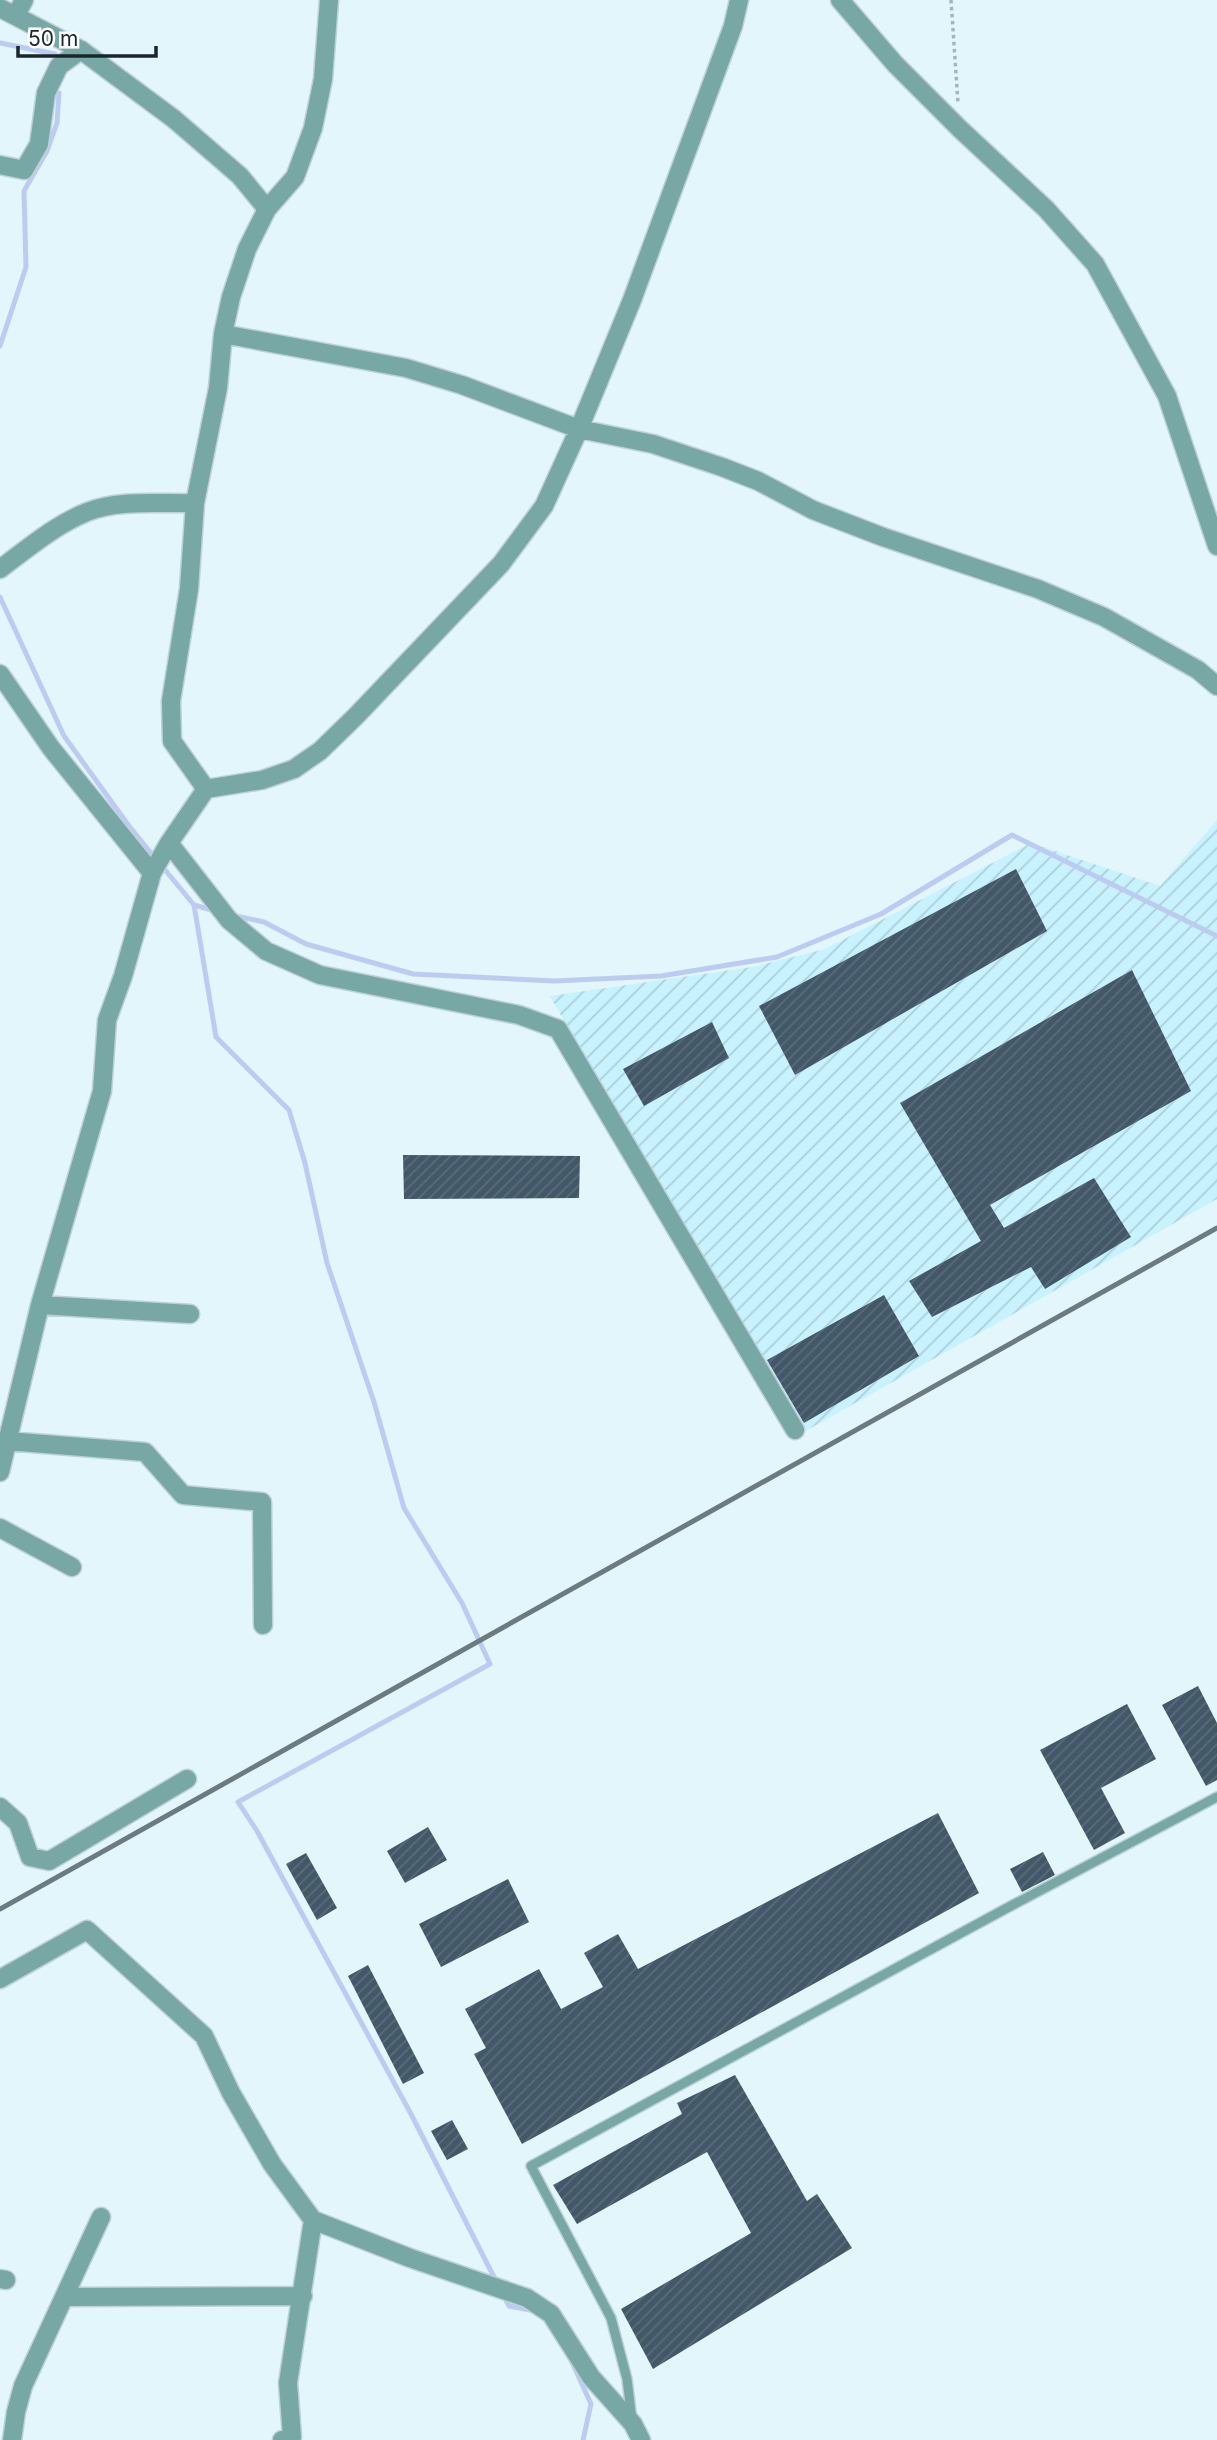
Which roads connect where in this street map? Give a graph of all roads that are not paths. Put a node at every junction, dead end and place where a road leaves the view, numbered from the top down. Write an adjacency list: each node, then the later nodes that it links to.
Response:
1 (329, 0): 7 (street)
2 (739, 0): 9 (street)
3 (840, 0): 11 (street)
4 (13, 8): 5 (street)
5 (81, 50): 6 (street); 7 (street)
6 (0, 166)
7 (267, 209): 8 (street)
8 (223, 334): 9 (street); 10 (street)
9 (579, 429): 14 (street); 15 (street)
10 (195, 503): 12 (street); 15 (street)
11 (1217, 546)
12 (0, 569)
13 (0, 674): 17 (street)
14 (1217, 686)
15 (206, 789): 16 (street)
16 (169, 843): 17 (street); 20 (street)
17 (152, 873): 18 (street)
18 (40, 1305): 19 (street); 21 (street)
19 (190, 1314)
20 (795, 1430)
21 (7, 1441): 22 (street); 25 (street)
22 (0, 1472)
23 (0, 1528): 24 (street)
24 (72, 1567)
25 (263, 1625)
26 (187, 1779): 28 (street)
27 (1217, 1797): 34 (lane)
28 (0, 1807)
29 (0, 1979): 31 (street)
30 (101, 2217): 33 (street)
31 (313, 2220): 32 (street); 34 (street)
32 (303, 2296): 33 (street); 35 (street)
33 (64, 2297): 36 (street)
34 (637, 2432)
35 (289, 2439)
36 (12, 2440)

